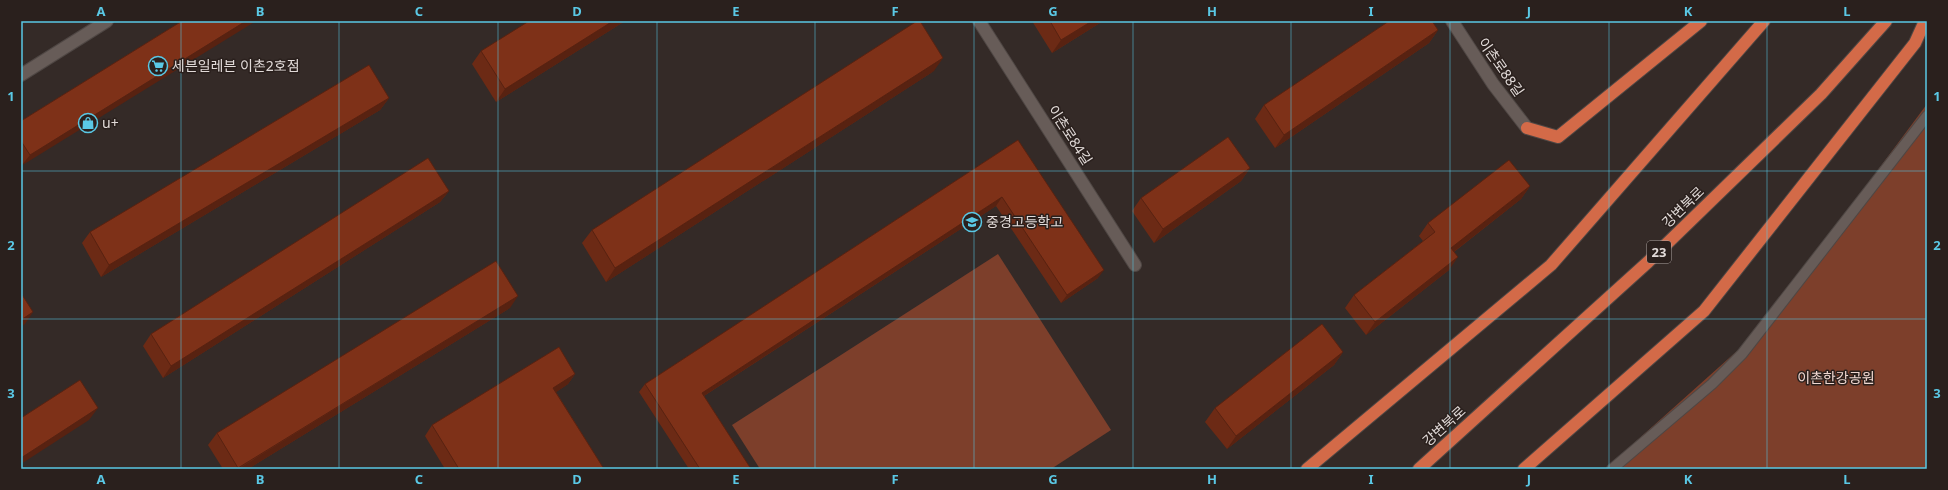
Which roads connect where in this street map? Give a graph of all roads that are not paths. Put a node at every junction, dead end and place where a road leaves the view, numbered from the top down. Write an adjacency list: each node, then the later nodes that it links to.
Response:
1 (107, 21): 8 (street)
2 (979, 21): 11 (street, 이촌로84길)
3 (1452, 21): 10 (street, 이촌로88길)
4 (1701, 21): 10 (highway)
5 (1764, 21): 12 (highway)
6 (1886, 21): 13 (highway, 강변북로 / 23)
7 (1926, 21): 14 (highway)
8 (21, 75)
9 (1927, 116): 15 (lane)
10 (1527, 128)
11 (1135, 265)
12 (1306, 469)
13 (1419, 469)
14 (1524, 469)
15 (1612, 469)

